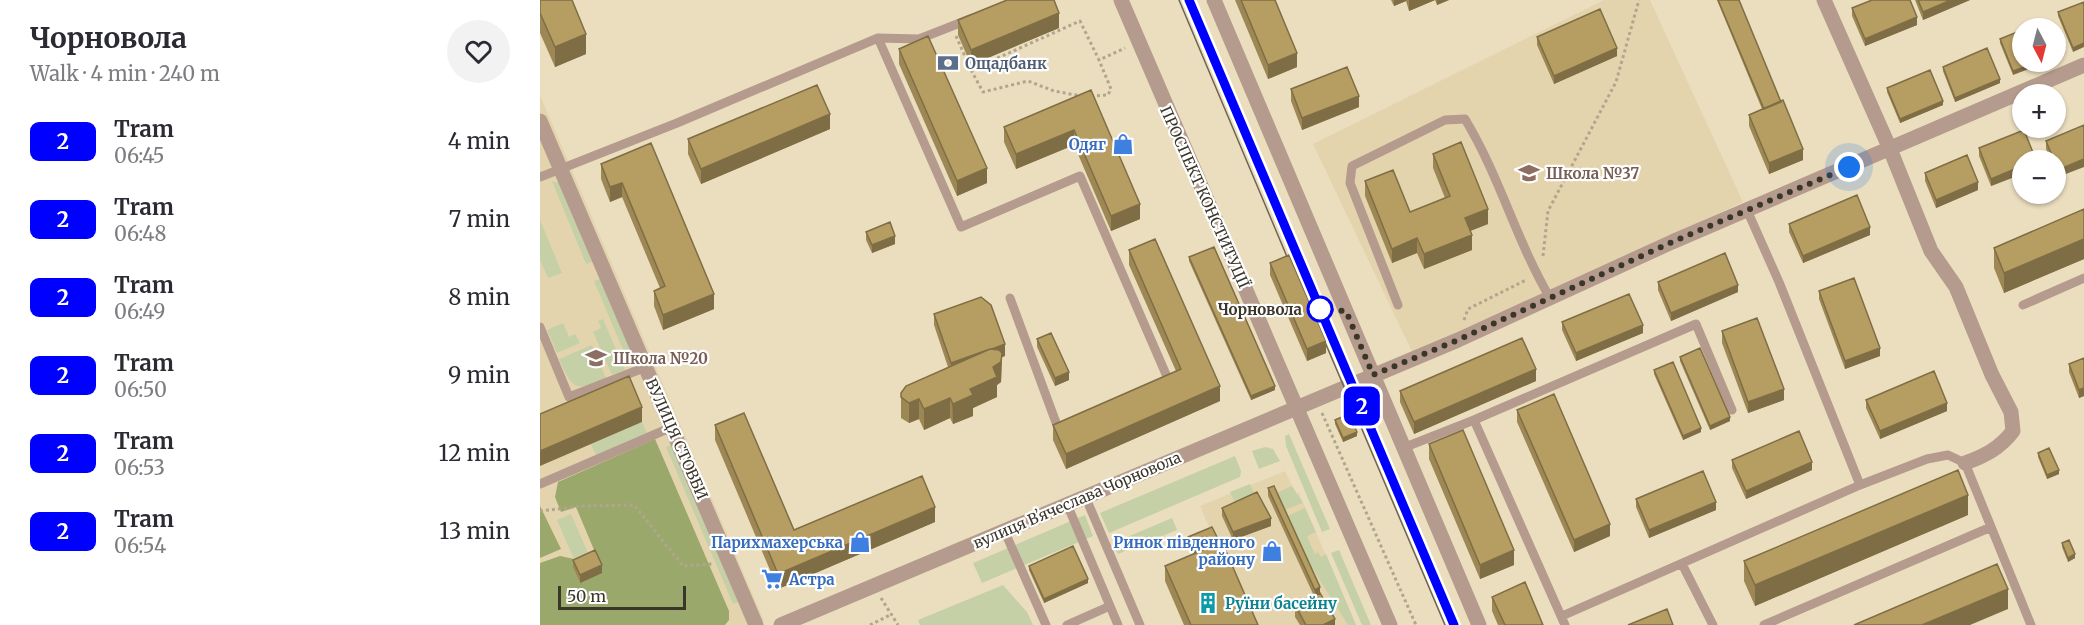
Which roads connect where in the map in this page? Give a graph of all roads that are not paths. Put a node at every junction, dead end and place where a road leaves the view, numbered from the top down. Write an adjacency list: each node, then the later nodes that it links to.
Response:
1 (1120, 0): 21 (street, ПРОСПЕКТ КОНСТИТУЦІЇ)
2 (1214, 0): 19 (street)
3 (1824, 0): 8 (street)
4 (978, 16): 5 (lane)
5 (878, 38): 9 (lane); 20 (lane)
6 (2084, 66): 8 (street)
7 (540, 121): 9 (street, ВУЛИЦЯ СТОВБИ)
8 (1890, 149): 11 (street); 27 (street)
9 (560, 168): 10 (lane); 18 (street, ВУЛИЦЯ СТОВБИ)
10 (540, 177)
11 (1748, 210): 14 (street); 29 (lane)
12 (2084, 278): 16 (lane)
13 (1010, 298): 23 (lane)
14 (1550, 298): 15 (lane); 19 (street)
15 (1398, 305)
16 (2023, 305)
17 (540, 327): 18 (lane)
18 (646, 367): 25 (street, ВУЛИЦЯ СТОВБИ)
19 (1373, 375): 21 (street, вулиця Вʼячеслава Чорновола); 26 (street)
20 (1148, 388)
21 (1298, 409): 30 (street, вулиця Вʼячеслава Чорновола); 44 (street, ПРОСПЕКТ КОНСТИТУЦІЇ)
22 (1732, 410): 24 (lane)
23 (1078, 419)
24 (1474, 420): 26 (lane); 36 (lane)
25 (672, 427): 28 (lane); 38 (street, ВУЛИЦЯ СТОВБИ)
26 (1404, 448): 45 (street)
27 (1965, 463): 29 (lane); 32 (lane)
28 (540, 484)
29 (1860, 485): 34 (lane)
30 (1085, 496): 31 (street, вулиця Вʼячеслава Чорновола); 43 (lane)
31 (1067, 504): 33 (street, вулиця Вʼячеслава Чорновола); 35 (lane)
32 (1991, 527): 37 (lane); 47 (lane)
33 (1004, 530): 39 (street, вулиця Вʼячеслава Чорновола); 40 (lane)
34 (1682, 564): 36 (lane); 46 (lane)
35 (1110, 606): 41 (lane); 42 (lane)
36 (1563, 621)
37 (2030, 624)
38 (756, 625)
39 (781, 625)
40 (1046, 625)
41 (1067, 625)
42 (1118, 625)
43 (1140, 625)
44 (1390, 625)
45 (1479, 625)
46 (1713, 625)
47 (1764, 625)

